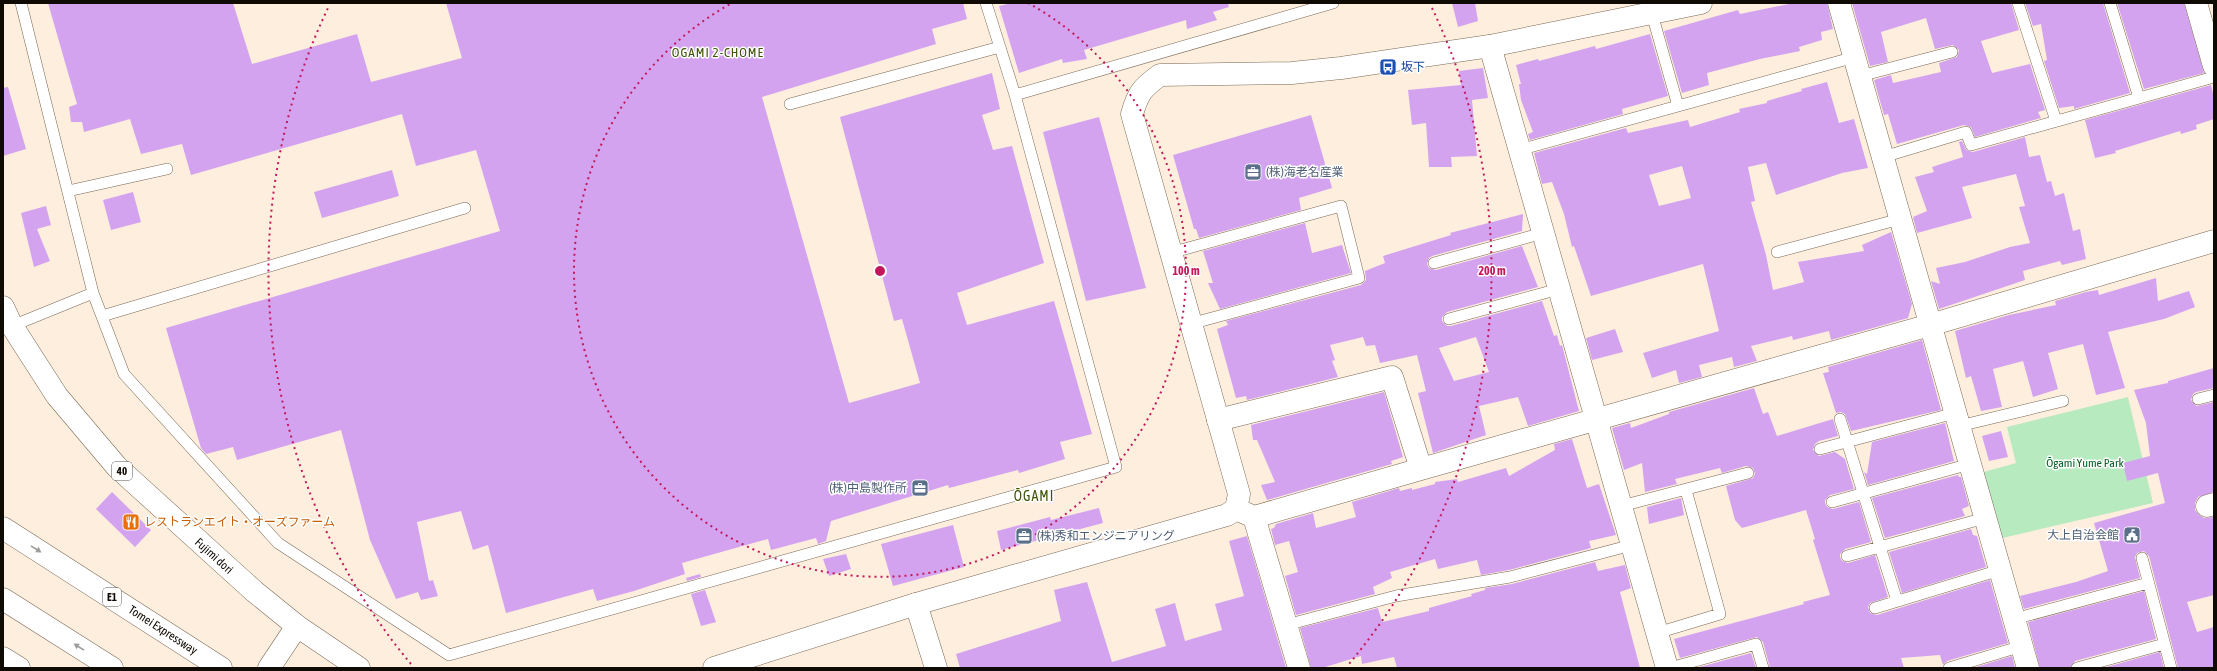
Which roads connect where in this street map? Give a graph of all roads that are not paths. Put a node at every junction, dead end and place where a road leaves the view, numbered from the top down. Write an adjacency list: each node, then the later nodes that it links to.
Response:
1 (21, 3): 24 (lane)
2 (986, 3): 11 (lane)
3 (1333, 3): 16 (lane)
4 (1701, 3): 9 (main road)
5 (1839, 3): 14 (main road)
6 (2018, 3): 20 (lane)
7 (2110, 3): 17 (lane)
8 (2196, 3): 13 (main road)
9 (1656, 10): 10 (main road); 19 (lane)
10 (1490, 46): 21 (main road); 30 (main road)
11 (1000, 47): 16 (lane); 18 (lane)
12 (1952, 52): 14 (lane)
13 (2214, 66)
14 (1857, 67): 19 (lane); 22 (main road)
15 (2214, 77): 17 (lane)
16 (1015, 95): 34 (lane)
17 (2138, 98): 20 (lane)
18 (790, 104)
19 (1678, 106): 21 (lane)
20 (2056, 121): 22 (lane)
21 (1520, 150): 27 (main road)
22 (1883, 157): 26 (main road)
23 (167, 170): 24 (lane)
24 (68, 191): 33 (lane)
25 (465, 208): 34 (lane)
26 (1900, 219): 29 (lane); 38 (main road)
27 (1543, 233): 31 (lane); 32 (main road)
28 (2214, 241): 38 (main road)
29 (1777, 252)
30 (1170, 253): 37 (main road); 37 (lane)
31 (1434, 263)
32 (1559, 289): 36 (lane); 45 (main road)
33 (93, 293): 34 (lane); 35 (lane)
34 (102, 316)
35 (7, 317): 70 (main road, Fujimi dori / 40)
36 (1449, 319)
37 (1190, 324): 44 (main road)
38 (1930, 324): 43 (main road); 45 (main road)
39 (2214, 395): 40 (lane)
40 (2198, 399)
41 (2063, 401): 43 (lane)
42 (1840, 419): 46 (lane)
43 (1957, 419): 46 (lane); 48 (main road)
44 (1218, 420): 49 (main road); 55 (main road)
45 (1596, 420): 49 (main road); 54 (main road)
46 (1847, 442): 47 (lane); 52 (lane)
47 (1820, 449)
48 (1970, 464): 52 (lane); 56 (main road)
49 (1421, 469): 55 (main road)
50 (1748, 474): 51 (lane)
51 (1686, 490): 54 (lane); 71 (lane)
52 (1863, 493): 53 (lane); 59 (lane)
53 (1832, 502)
54 (1621, 506): 58 (main road)
55 (1245, 513): 66 (main road); 69 (main road)
56 (1985, 518): 59 (lane); 62 (main road)
57 (3, 528): 78 (main road, Tomei Expressway / E1, one-way to 78)
58 (1632, 545): 69 (lane); 71 (main road)
59 (1880, 547): 60 (lane); 65 (lane)
60 (1847, 556)
61 (2142, 558): 63 (lane)
62 (2000, 570): 65 (lane); 68 (main road)
63 (2148, 583): 68 (lane); 72 (lane)
64 (3, 599): 77 (main road, one-way to 64)
65 (1897, 601): 67 (lane)
66 (916, 604): 80 (main road); 81 (main road)
67 (1875, 608)
68 (2014, 619): 73 (main road)
69 (1286, 625): 82 (main road)
70 (297, 626): 75 (main road); 79 (main road, Fujimi dori / 40)
71 (1657, 633): 83 (main road)
72 (2164, 644): 87 (lane); 88 (lane)
73 (2022, 646): 85 (lane); 86 (main road)
74 (3, 658): 76 (main road)
75 (273, 662)
76 (19, 668)
77 (112, 668)
78 (221, 668)
79 (359, 668)
80 (714, 668)
81 (936, 668)
82 (1299, 668)
83 (1668, 668): 84 (lane)
84 (1763, 668)
85 (1949, 668)
86 (2028, 668)
87 (2077, 668)
88 (2171, 668)

